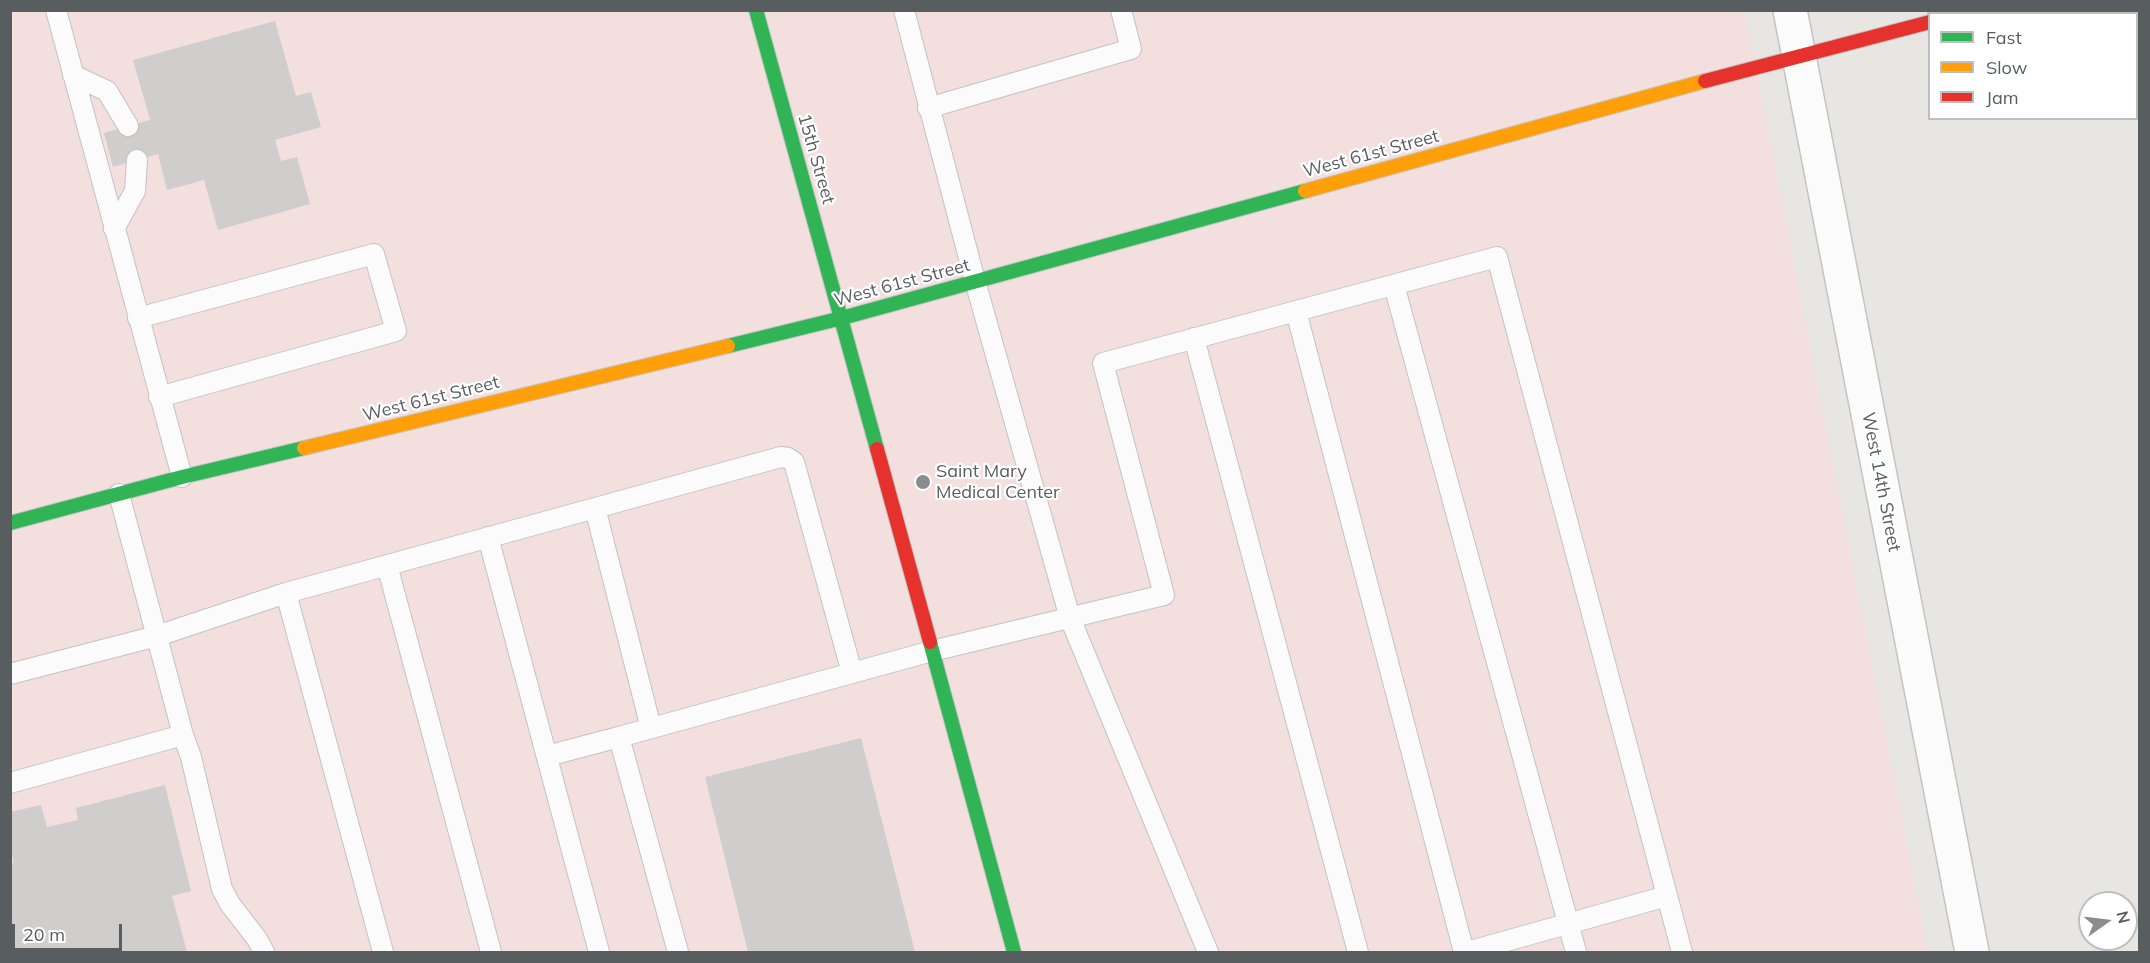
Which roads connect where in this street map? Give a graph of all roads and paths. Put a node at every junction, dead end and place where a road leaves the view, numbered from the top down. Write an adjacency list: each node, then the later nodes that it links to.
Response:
1 (56, 10): 8 (lane)
2 (756, 10): 17 (street, 15th Street)
3 (904, 10): 9 (lane)
4 (1121, 10): 9 (lane)
5 (1790, 10): 7 (street, West 14th Street)
6 (1928, 22): 7 (street, West 61st Street)
7 (1798, 55): 13 (street, West 61st Street); 50 (street, West 14th Street)
8 (74, 75): 10 (lane); 12 (lane)
9 (928, 108): 13 (lane)
10 (128, 126)
11 (137, 160): 12 (lane)
12 (114, 229): 16 (lane)
13 (975, 281): 17 (street, West 61st Street); 27 (lane)
14 (1394, 285): 15 (lane); 37 (lane); 38 (lane)
15 (1296, 311): 18 (lane); 47 (lane)
16 (138, 318): 19 (lane); 19 (lane)
17 (842, 318): 20 (street, West 61st Street); 29 (street, 15th Street)
18 (1194, 338): 27 (lane); 46 (lane)
19 (159, 397): 20 (lane)
20 (182, 477): 21 (street, West 61st Street)
21 (119, 494): 23 (street, West 61st Street); 28 (lane)
22 (595, 508): 24 (lane); 30 (lane); 32 (lane)
23 (10, 523)
24 (488, 537): 25 (lane); 35 (lane)
25 (387, 565): 26 (lane); 41 (lane)
26 (286, 593): 28 (lane); 40 (lane)
27 (1070, 618): 29 (lane); 45 (lane)
28 (157, 636): 31 (lane); 33 (lane)
29 (932, 651): 30 (lane); 44 (street, 15th Street)
30 (852, 673): 32 (lane)
31 (10, 674)
32 (651, 728): 34 (lane)
33 (183, 735): 36 (lane); 39 (lane)
34 (619, 737): 35 (lane); 43 (lane)
35 (547, 756): 42 (lane)
36 (10, 783)
37 (1667, 896): 38 (lane); 49 (lane)
38 (1568, 924): 47 (lane); 48 (lane)
39 (264, 952)
40 (383, 952)
41 (491, 952)
42 (598, 952)
43 (678, 952)
44 (1014, 952)
45 (1208, 952)
46 (1358, 952)
47 (1466, 952)
48 (1576, 952)
49 (1682, 952)
50 (1972, 952)

